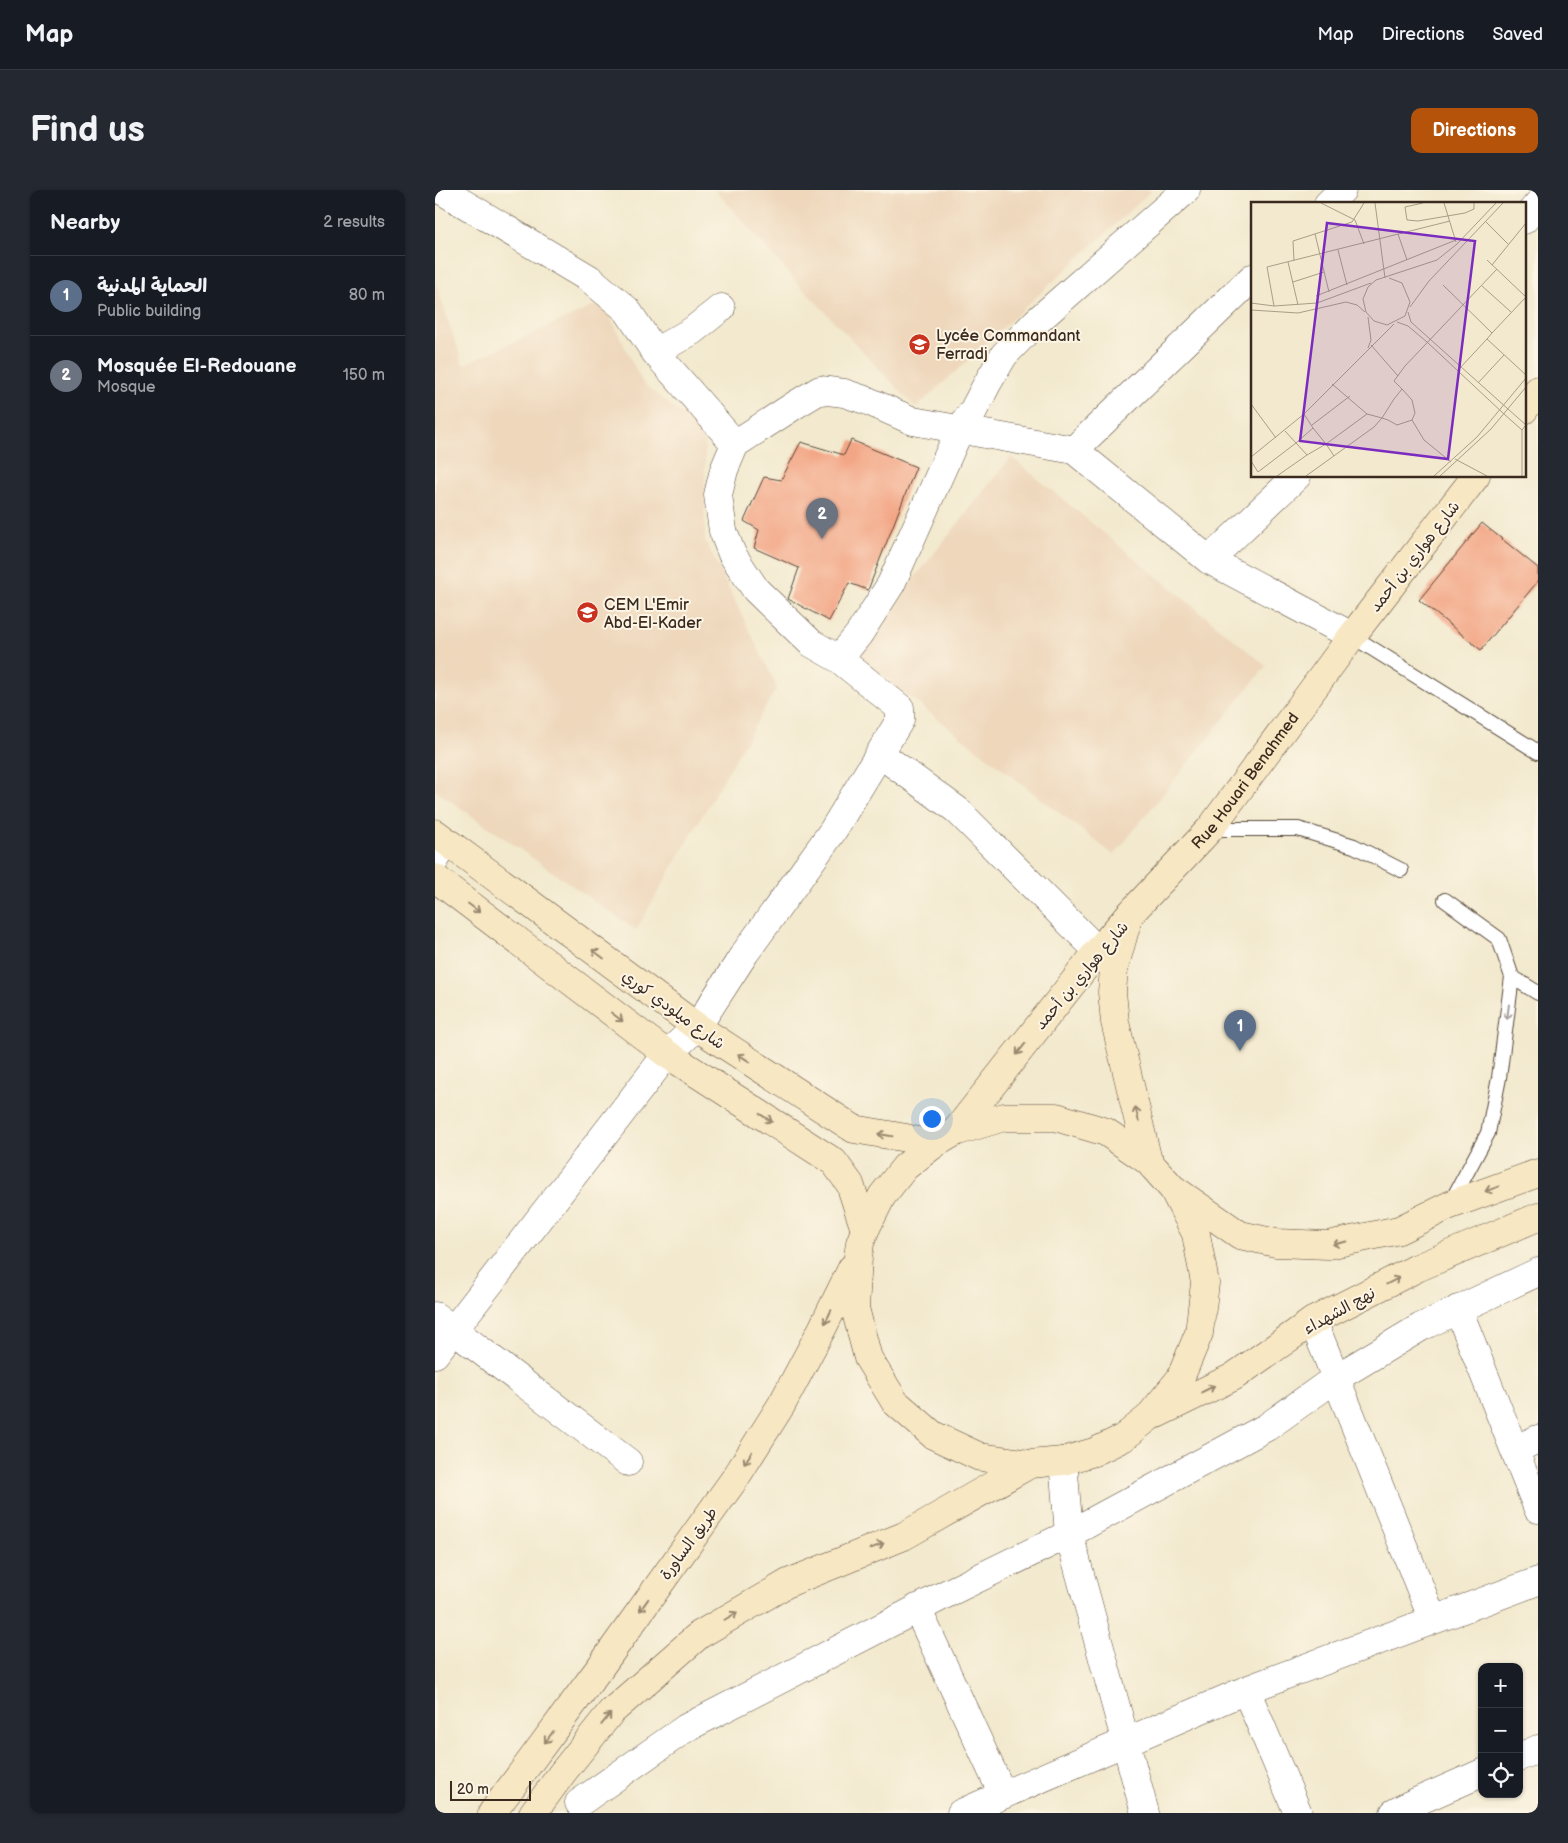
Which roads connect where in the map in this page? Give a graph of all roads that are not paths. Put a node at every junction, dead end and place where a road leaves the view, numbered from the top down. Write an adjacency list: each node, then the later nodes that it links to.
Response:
1 (441, 190): 10 (street)
2 (1186, 190): 11 (street)
3 (1344, 190): 4 (street); 5 (street)
4 (1330, 202)
5 (1357, 202)
6 (1538, 204): 7 (street)
7 (1525, 219)
8 (1251, 279): 13 (street)
9 (721, 308): 10 (street)
10 (655, 352): 12 (street)
11 (960, 429): 12 (street); 13 (street); 18 (street)
12 (735, 444): 18 (street)
13 (1074, 450): 16 (street)
14 (1295, 478): 16 (street)
15 (1474, 478): 17 (main road, شارع هواري بن أحمد)
16 (1209, 560): 17 (street)
17 (1352, 636): 19 (lane); 21 (main road, Rue Houari Benahmed)
18 (839, 659): 20 (street)
19 (1538, 752)
20 (880, 754): 27 (street); 30 (street)
21 (1210, 829): 23 (lane); 26 (main road, Rue Houari Benahmed)
22 (439, 845): 30 (main road, شارع ميلودي كوري, one-way to 22)
23 (1401, 870)
24 (435, 878): 31 (main road, one-way to 31)
25 (1445, 900): 28 (lane)
26 (1128, 916): 27 (main road, شارع هواري بن أحمد)
27 (1106, 960): 32 (main road, شارع هواري بن أحمد, one-way to 32); 33 (main road, شارع هواري بن أحمد, one-way to 27)
28 (1512, 977): 29 (lane); 36 (lane, one-way to 36)
29 (1538, 993)
30 (697, 1027): 31 (street); 32 (main road, شارع ميلودي كوري, one-way to 30)
31 (667, 1054): 38 (main road, one-way to 38); 43 (street)
32 (944, 1138): 33 (main road); 38 (main road)
33 (1148, 1161): 35 (main road)
34 (1538, 1173): 36 (main road, one-way to 36)
35 (1173, 1189): 36 (main road, one-way to 35); 46 (main road)
36 (1450, 1205)
37 (1538, 1217): 42 (main road, نهج الشهداء, one-way to 37)
38 (865, 1230): 39 (main road)
39 (857, 1257): 50 (main road); 64 (main road, طريق الساورة, one-way to 64)
40 (1538, 1272): 41 (street)
41 (1458, 1309): 45 (street); 47 (street)
42 (1313, 1321): 45 (street); 46 (main road, نهج الشهداء, one-way to 42)
43 (444, 1323): 44 (street); 49 (street)
44 (435, 1354)
45 (1336, 1378): 52 (street); 55 (street)
46 (1149, 1418): 48 (main road)
47 (1526, 1444): 51 (street)
48 (1063, 1461): 50 (main road); 52 (street)
49 (628, 1462)
50 (1030, 1464): 60 (main road, one-way to 50)
51 (1538, 1509)
52 (1069, 1534): 54 (street); 57 (street)
53 (1538, 1581): 55 (street)
54 (917, 1608): 62 (street); 63 (street)
55 (1433, 1620): 56 (street)
56 (1246, 1690): 57 (street); 68 (street)
57 (1124, 1742): 62 (street); 67 (street)
58 (1538, 1749): 59 (street)
59 (1523, 1755)
60 (563, 1772): 63 (street); 65 (main road)
61 (1478, 1775): 69 (street)
62 (1003, 1795): 66 (street)
63 (580, 1808)
64 (492, 1813)
65 (533, 1813)
66 (961, 1813)
67 (1145, 1813)
68 (1298, 1813)
69 (1394, 1813)

